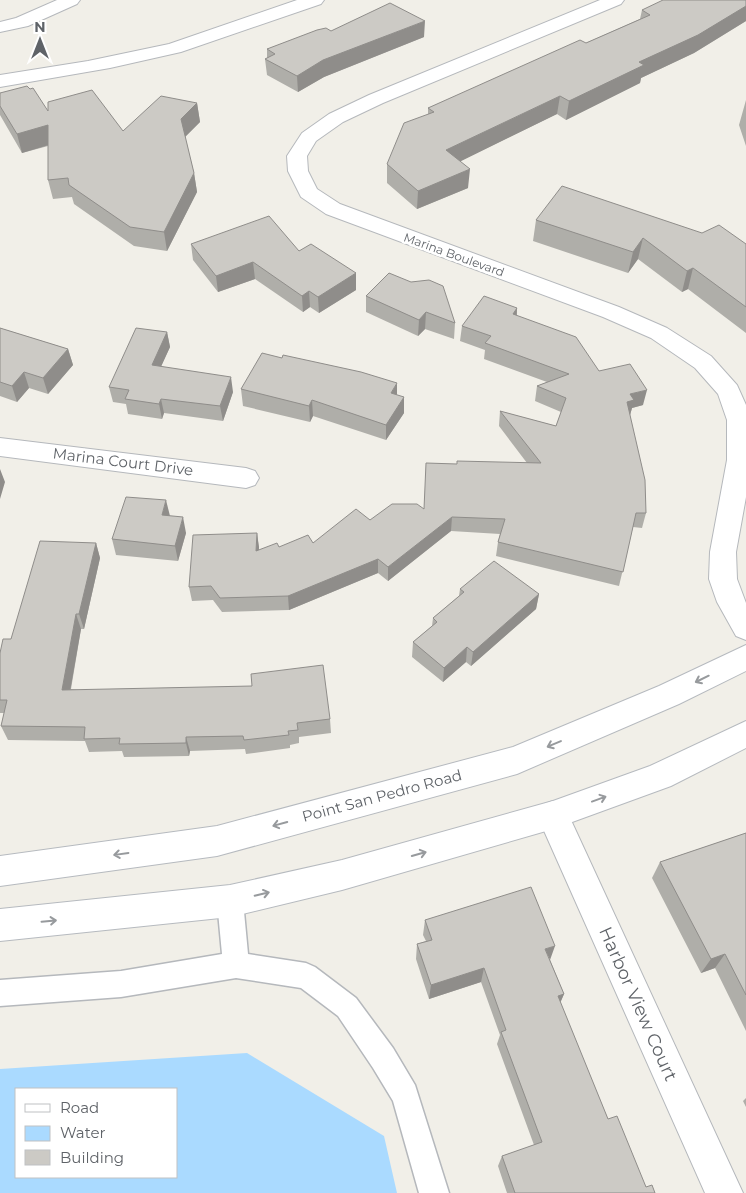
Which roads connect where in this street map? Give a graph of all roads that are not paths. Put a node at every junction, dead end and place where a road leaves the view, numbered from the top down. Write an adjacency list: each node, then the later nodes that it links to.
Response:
1 (71, 0): 4 (street)
2 (315, 0): 5 (street)
3 (616, 0): 6 (street, Marina Boulevard)
4 (0, 27)
5 (0, 81)
6 (737, 388): 9 (street, Marina Boulevard)
7 (0, 448): 8 (street, Marina Court Drive)
8 (246, 478)
9 (746, 628)
10 (746, 657): 13 (street, Point San Pedro Road, one-way to 13)
11 (746, 734): 12 (street, one-way to 11)
12 (553, 816): 14 (street, one-way to 12); 19 (street, Harbor View Court)
13 (0, 871)
14 (230, 901): 15 (street, one-way to 14); 16 (lane)
15 (0, 925)
16 (236, 965): 17 (lane); 18 (lane)
17 (0, 993)
18 (434, 1193)
19 (724, 1193)

